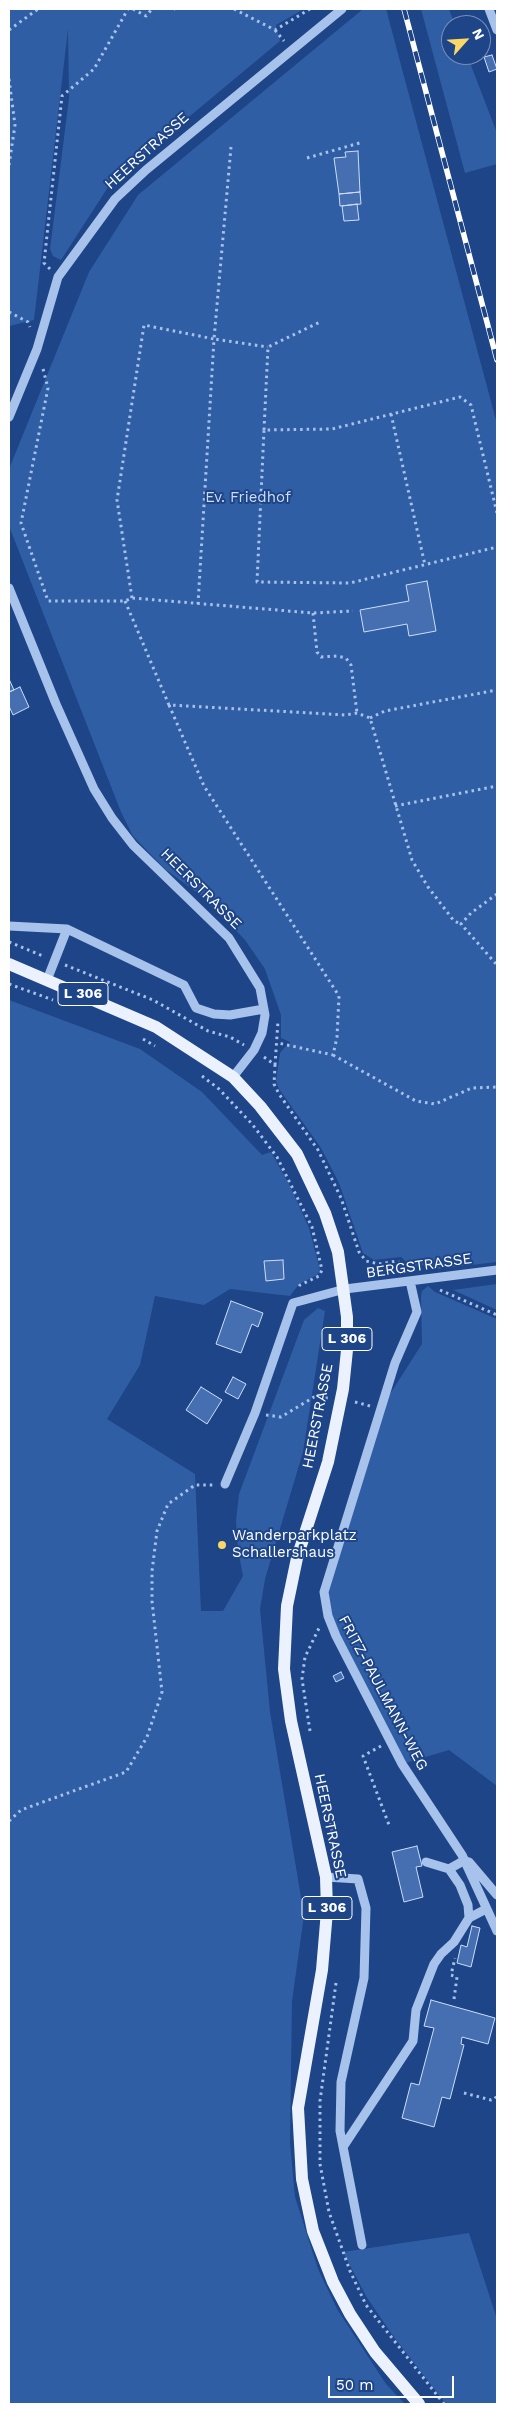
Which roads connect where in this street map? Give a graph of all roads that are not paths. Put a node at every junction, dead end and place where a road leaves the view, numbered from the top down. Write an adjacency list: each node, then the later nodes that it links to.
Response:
1 (342, 9): 4 (street, HEERSTRASSE)
2 (489, 9): 3 (street)
3 (497, 30)
4 (9, 417)
5 (9, 588): 10 (street, HEERSTRASSE)
6 (9, 926): 7 (street)
7 (67, 929): 9 (street); 10 (street)
8 (9, 964): 9 (main road, L 306)
9 (47, 980): 11 (main road, L 306)
10 (264, 1009): 11 (street, HEERSTRASSE)
11 (233, 1077): 14 (main road, HEERSTRASSE / L 306)
12 (497, 1270): 13 (street, BERGSTRASSE)
13 (410, 1281): 14 (street, BERGSTRASSE); 16 (street, FRITZ-PAULMANN-WEG)
14 (345, 1289): 15 (street); 19 (main road, HEERSTRASSE / L 306)
15 (225, 1484)
16 (464, 1857): 18 (street); 20 (street); 21 (street, FRITZ-PAULMANN-WEG)
17 (426, 1862): 18 (street)
18 (449, 1869): 22 (street)
19 (326, 1877): 24 (street); 26 (main road, HEERSTRASSE / L 306)
20 (497, 1895)
21 (486, 1910): 22 (street); 23 (street, FRITZ-PAULMANN-WEG)
22 (469, 1918): 24 (street)
23 (497, 1931)
24 (343, 2147): 25 (street)
25 (362, 2245)
26 (419, 2404)

